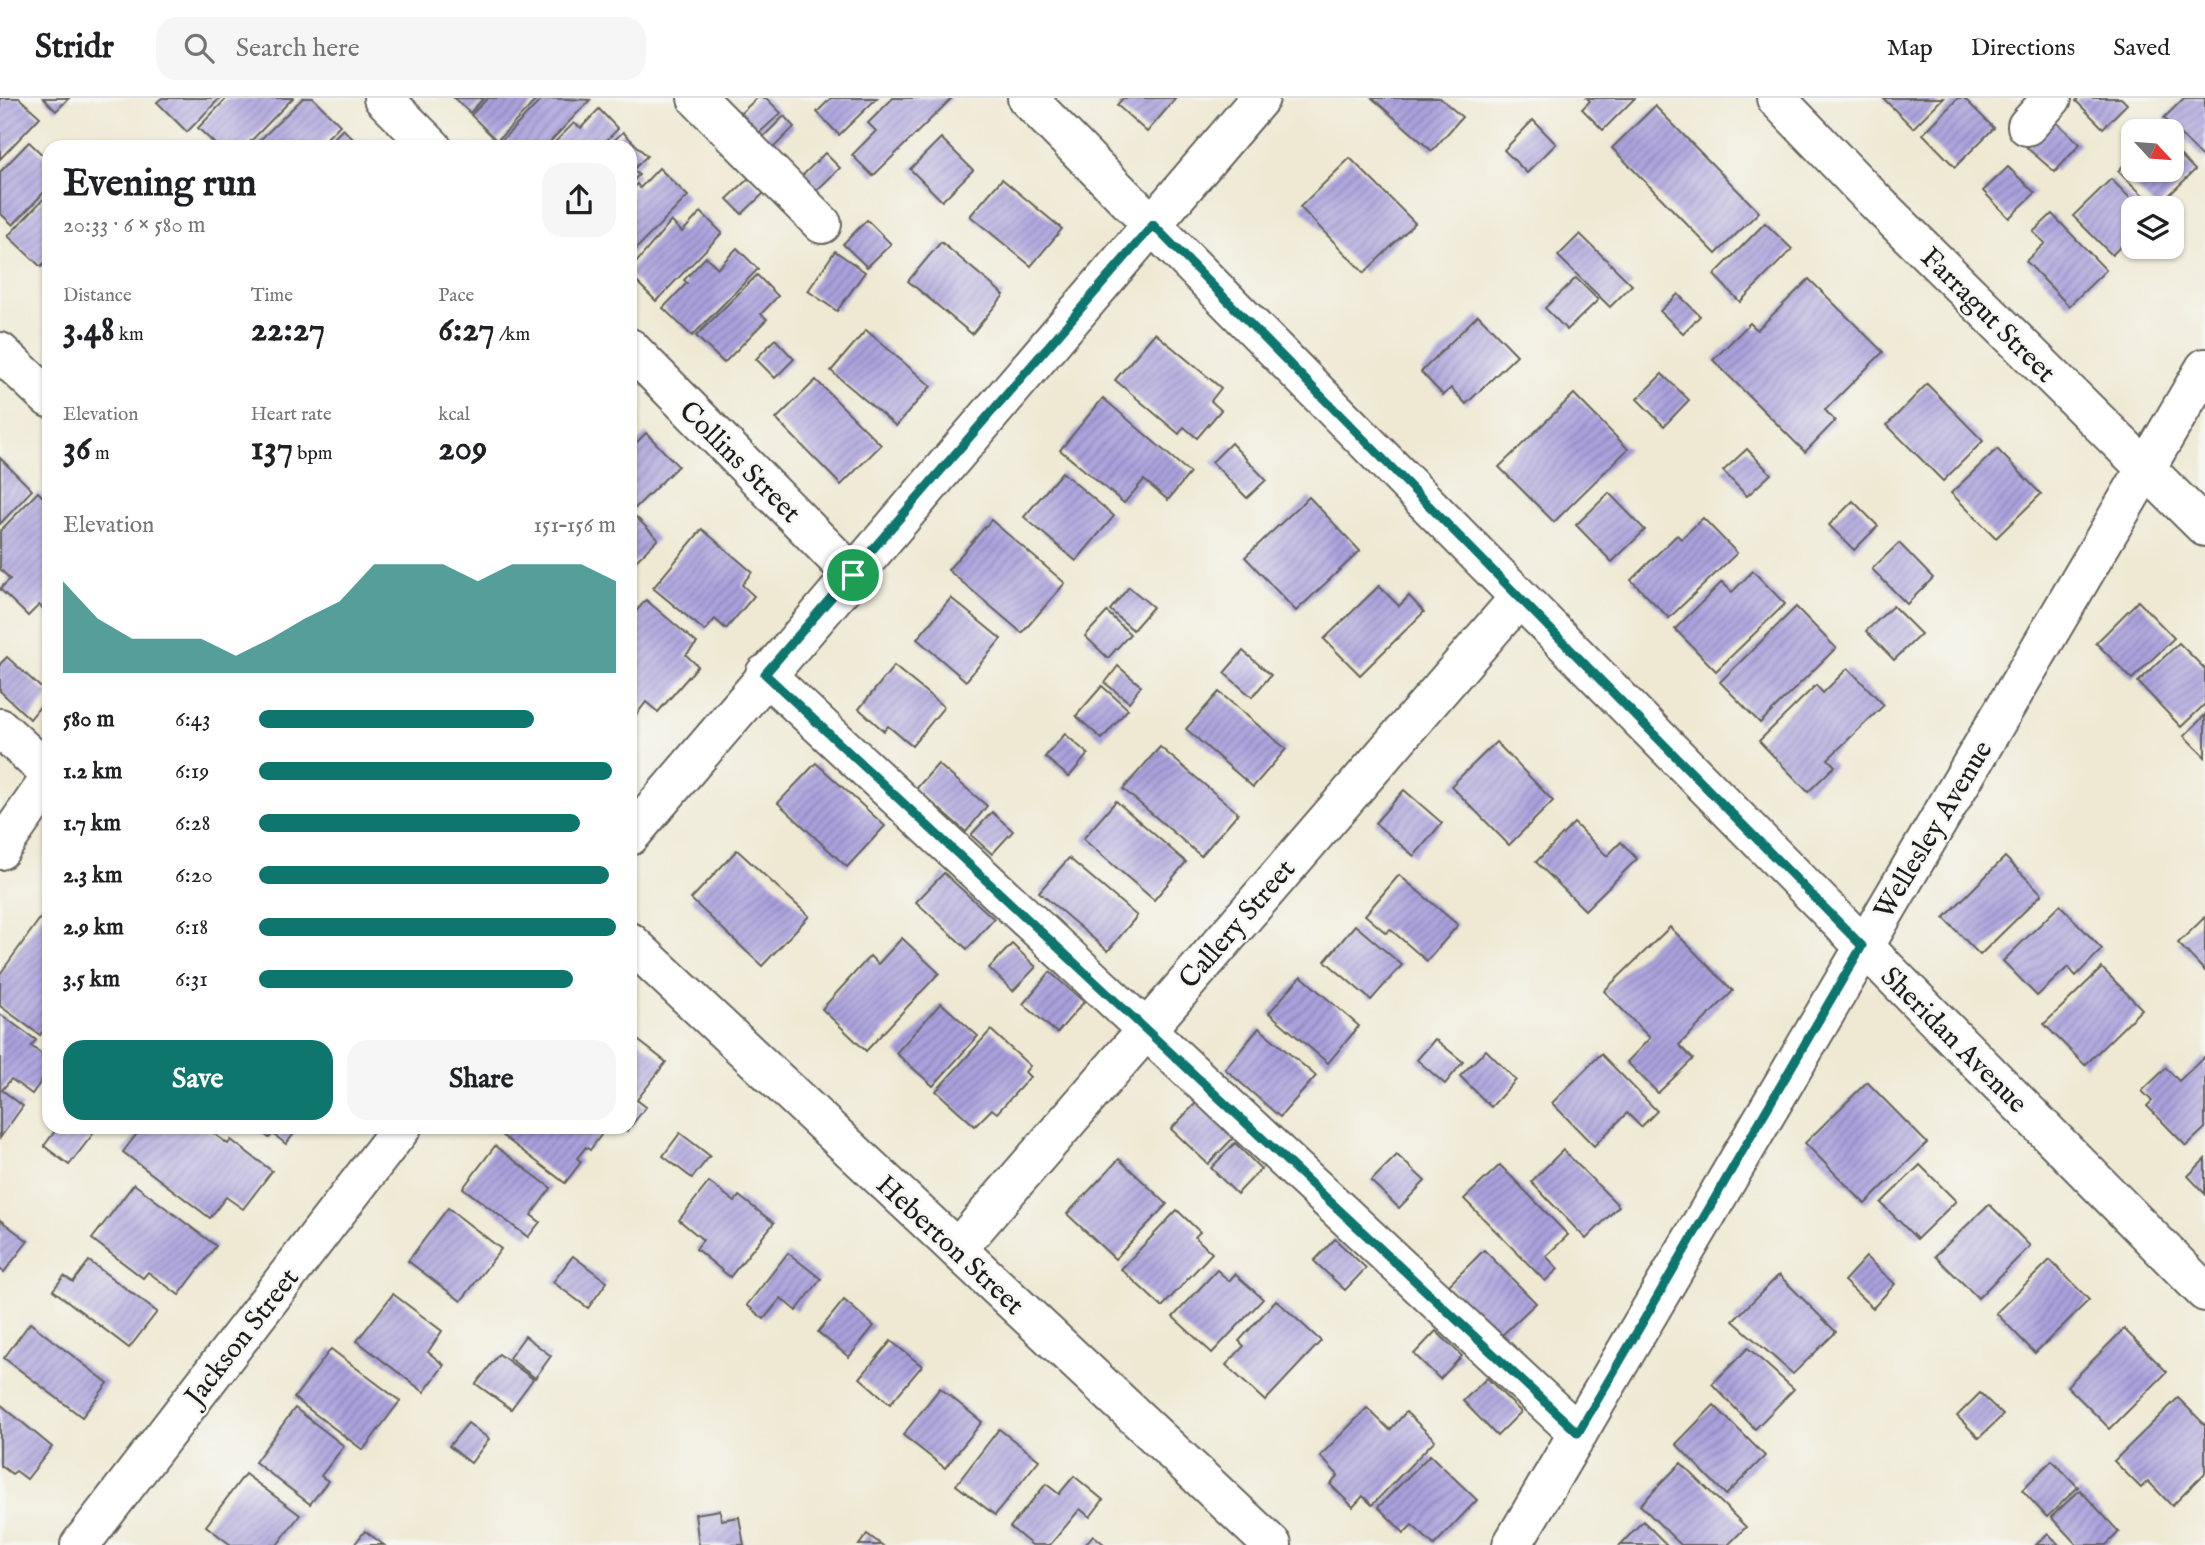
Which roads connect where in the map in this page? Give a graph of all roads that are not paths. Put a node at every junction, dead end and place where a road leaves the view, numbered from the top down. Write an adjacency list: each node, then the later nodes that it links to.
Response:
1 (383, 98): 8 (street)
2 (697, 98): 9 (street)
3 (1027, 98): 10 (street, Sheridan Avenue)
4 (1260, 98): 10 (street)
5 (1776, 98): 15 (street, Farragut Street)
6 (2052, 98): 7 (street)
7 (2027, 127)
8 (425, 140)
9 (822, 224)
10 (1153, 225): 17 (street); 18 (street, Sheridan Avenue)
11 (0, 352): 14 (street)
12 (637, 355): 17 (street, Collins Street)
13 (2205, 368): 15 (street, Wellesley Avenue)
14 (42, 391)
15 (2146, 468): 16 (street, Farragut Street); 25 (street, Wellesley Avenue)
16 (2205, 527)
17 (853, 575): 19 (street)
18 (1519, 598): 25 (street, Sheridan Avenue); 27 (street, Callery Street)
19 (765, 674): 23 (street); 27 (street)
20 (0, 728): 21 (street)
21 (42, 767)
22 (42, 790): 24 (street)
23 (637, 828)
24 (0, 850)
25 (1862, 946): 30 (street, Sheridan Avenue); 31 (street, Wellesley Avenue)
26 (637, 949): 29 (street, Heberton Street)
27 (1146, 1027): 29 (street, Callery Street); 31 (street)
28 (397, 1134): 32 (street, Jackson Street)
29 (957, 1250): 33 (street, Heberton Street)
30 (2205, 1292)
31 (1578, 1433): 34 (street, Wellesley Avenue)
32 (80, 1545)
33 (1272, 1545)
34 (1512, 1545)

